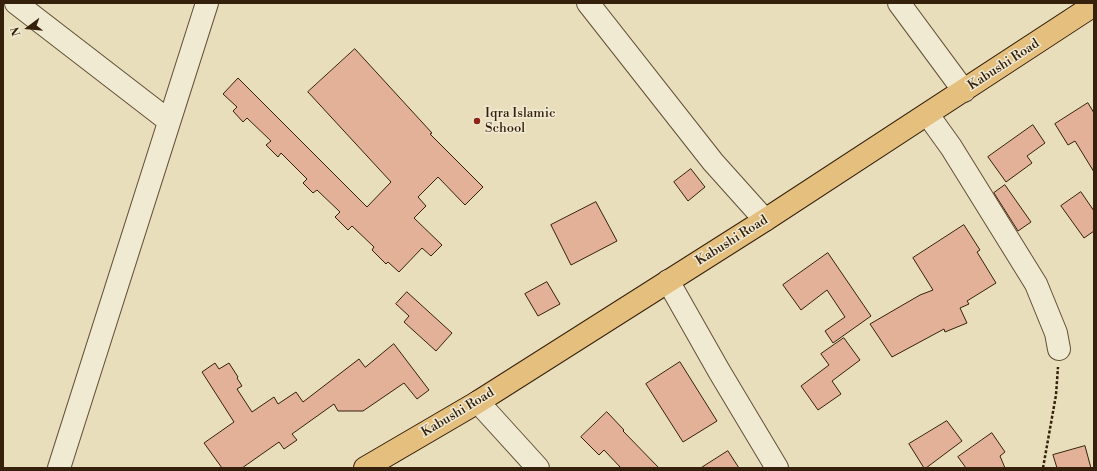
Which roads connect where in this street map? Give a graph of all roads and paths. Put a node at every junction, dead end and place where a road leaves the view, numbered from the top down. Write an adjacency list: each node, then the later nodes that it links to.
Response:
1 (16, 3): 8 (street)
2 (207, 3): 8 (street)
3 (588, 3): 9 (street)
4 (900, 3): 6 (street)
5 (1094, 6): 6 (main road, Kabushi Road)
6 (964, 91): 7 (main road, Kabushi Road)
7 (928, 115): 9 (main road, Kabushi Road); 11 (street)
8 (169, 121): 13 (street)
9 (765, 220): 10 (main road, Kabushi Road)
10 (668, 281): 12 (main road, Kabushi Road); 16 (street)
11 (1059, 349): 17 (path)
12 (478, 402): 14 (main road, Kabushi Road); 15 (street)
13 (60, 468)
14 (365, 468)
15 (538, 468)
16 (777, 468)
17 (1043, 468)

